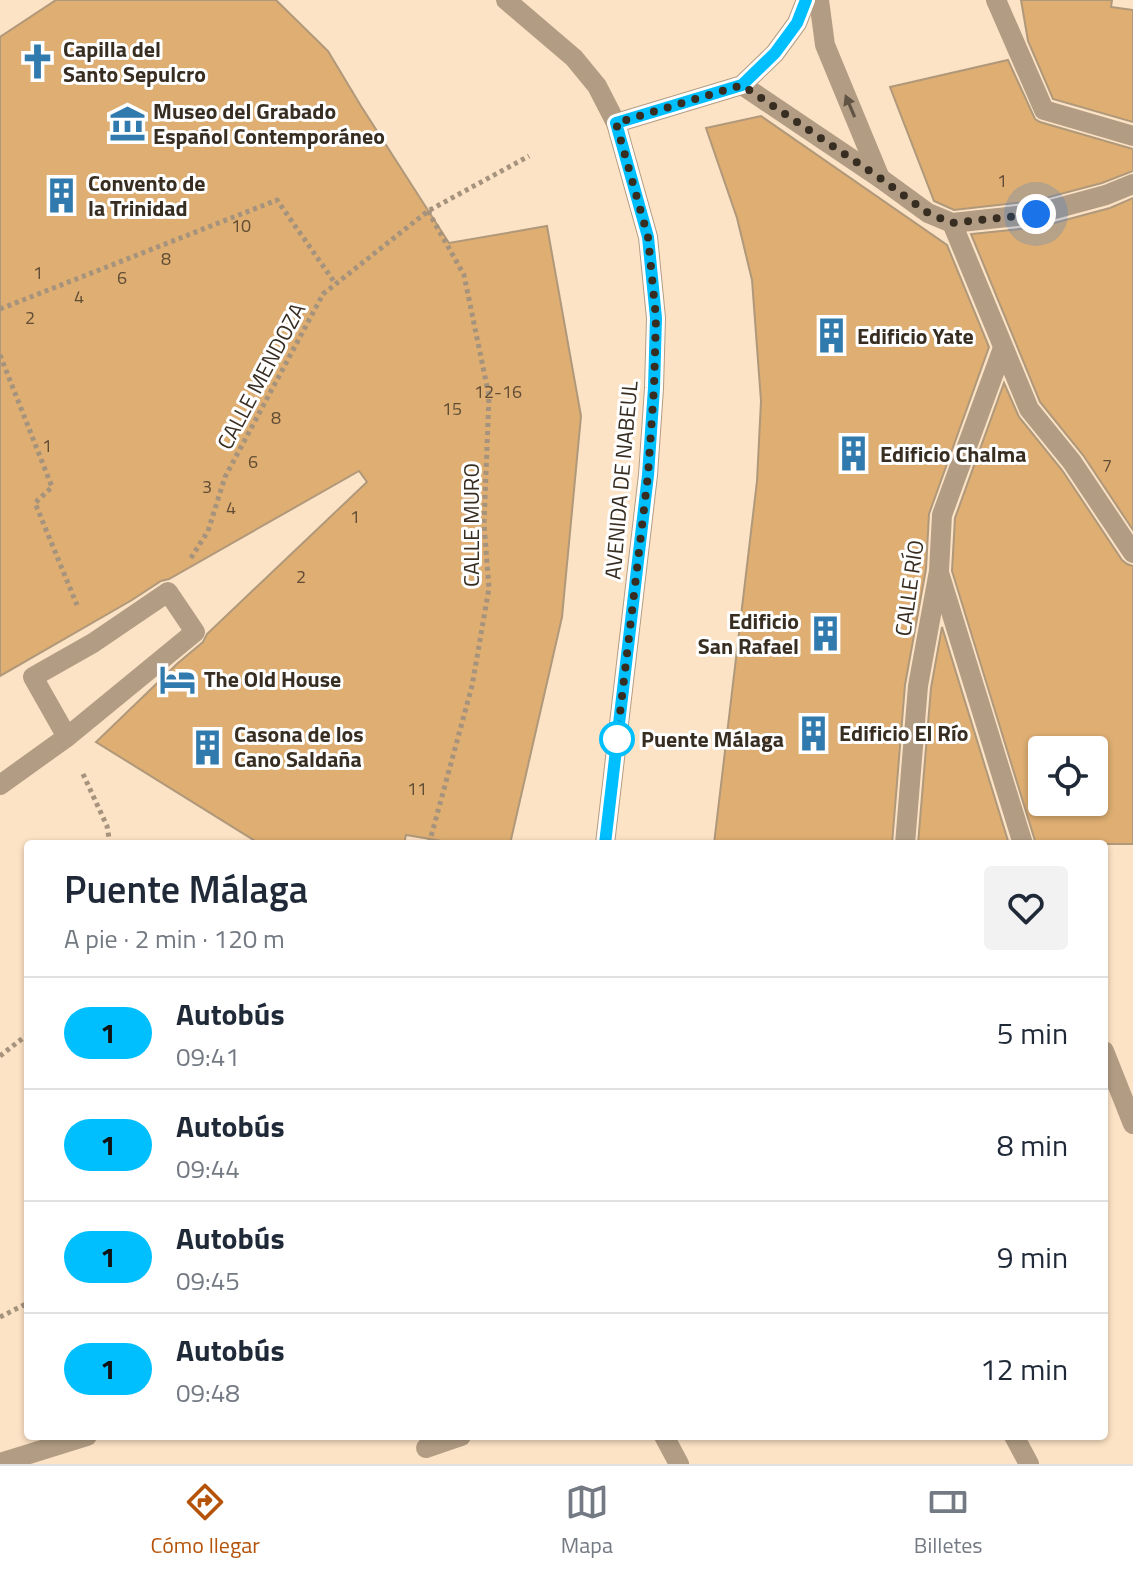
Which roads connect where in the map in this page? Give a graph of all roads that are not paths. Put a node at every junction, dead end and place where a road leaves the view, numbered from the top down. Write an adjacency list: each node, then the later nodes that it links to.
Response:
1 (506, 0): 6 (street, AVENIDA DE NABEUL)
2 (806, 0): 5 (street)
3 (819, 0): 8 (street, one-way to 3)
4 (996, 0): 7 (street)
5 (742, 85): 6 (street); 8 (street)
6 (616, 123): 16 (street, AVENIDA DE NABEUL)
7 (1133, 136)
8 (880, 178): 10 (street)
9 (1133, 184): 10 (street)
10 (952, 223): 11 (street)
11 (1003, 348): 12 (street); 13 (street, CALLE RÍO)
12 (1129, 541)
13 (939, 571): 17 (street, CALLE RÍO); 18 (street)
14 (67, 737): 14 (street); 15 (street)
15 (0, 785)
16 (605, 840)
17 (905, 840)
18 (1022, 840)
19 (1108, 1061): 20 (street)
20 (1133, 1124)
21 (74, 1440): 26 (street)
22 (450, 1440): 25 (street)
23 (660, 1440): 27 (street)
24 (1016, 1440): 28 (street)
25 (426, 1449)
26 (0, 1463)
27 (679, 1464)
28 (1029, 1464)

